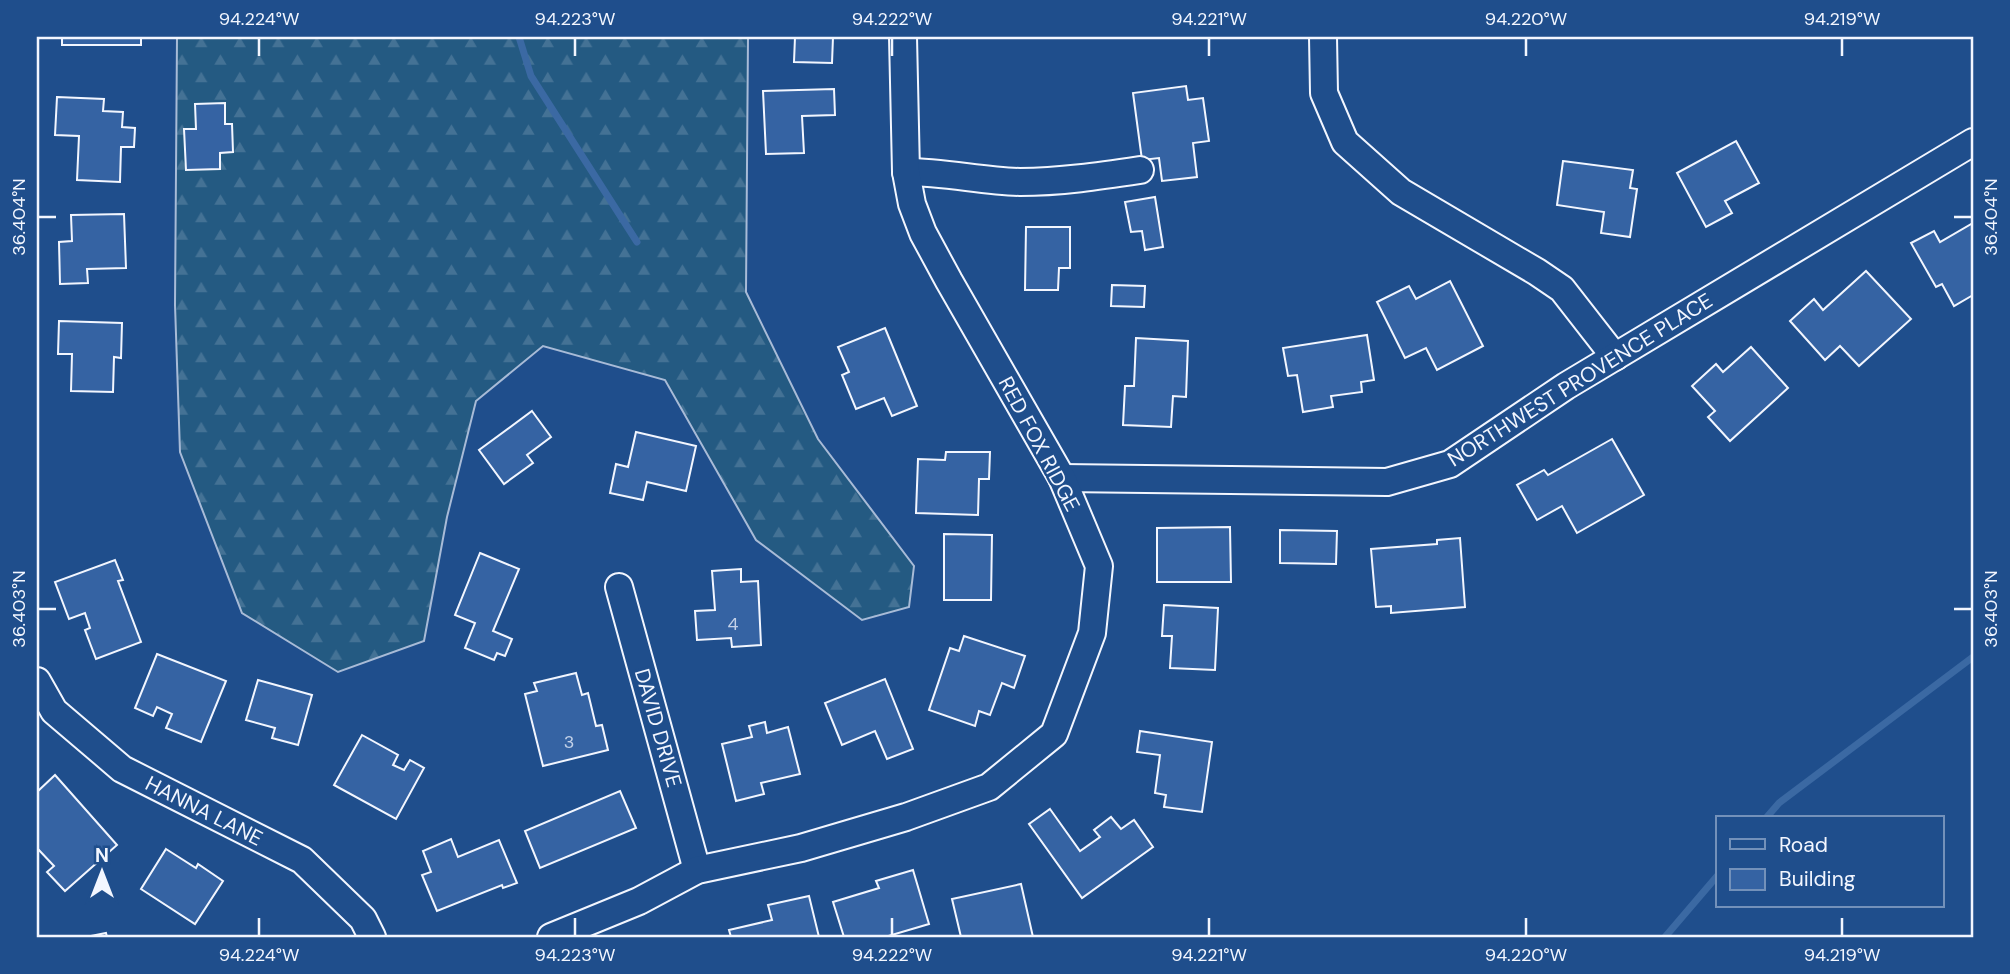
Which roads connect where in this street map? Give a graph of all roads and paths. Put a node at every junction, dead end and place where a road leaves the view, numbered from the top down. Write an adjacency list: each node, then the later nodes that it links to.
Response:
1 (903, 37): 5 (street, RED FOX RIDGE)
2 (1322, 37): 6 (street)
3 (1973, 142): 6 (street, NORTHWEST PROVENCE PLACE)
4 (1140, 170): 5 (street)
5 (906, 172): 7 (street, RED FOX RIDGE)
6 (1615, 358): 7 (street, NORTHWEST PROVENCE PLACE)
7 (1062, 478): 11 (street, RED FOX RIDGE)
8 (619, 587): 11 (street, DAVID DRIVE)
9 (37, 681): 10 (street, HANNA LANE)
10 (45, 716): 12 (street, HANNA LANE)
11 (697, 870): 13 (street, RED FOX RIDGE)
12 (372, 937)
13 (551, 937)

